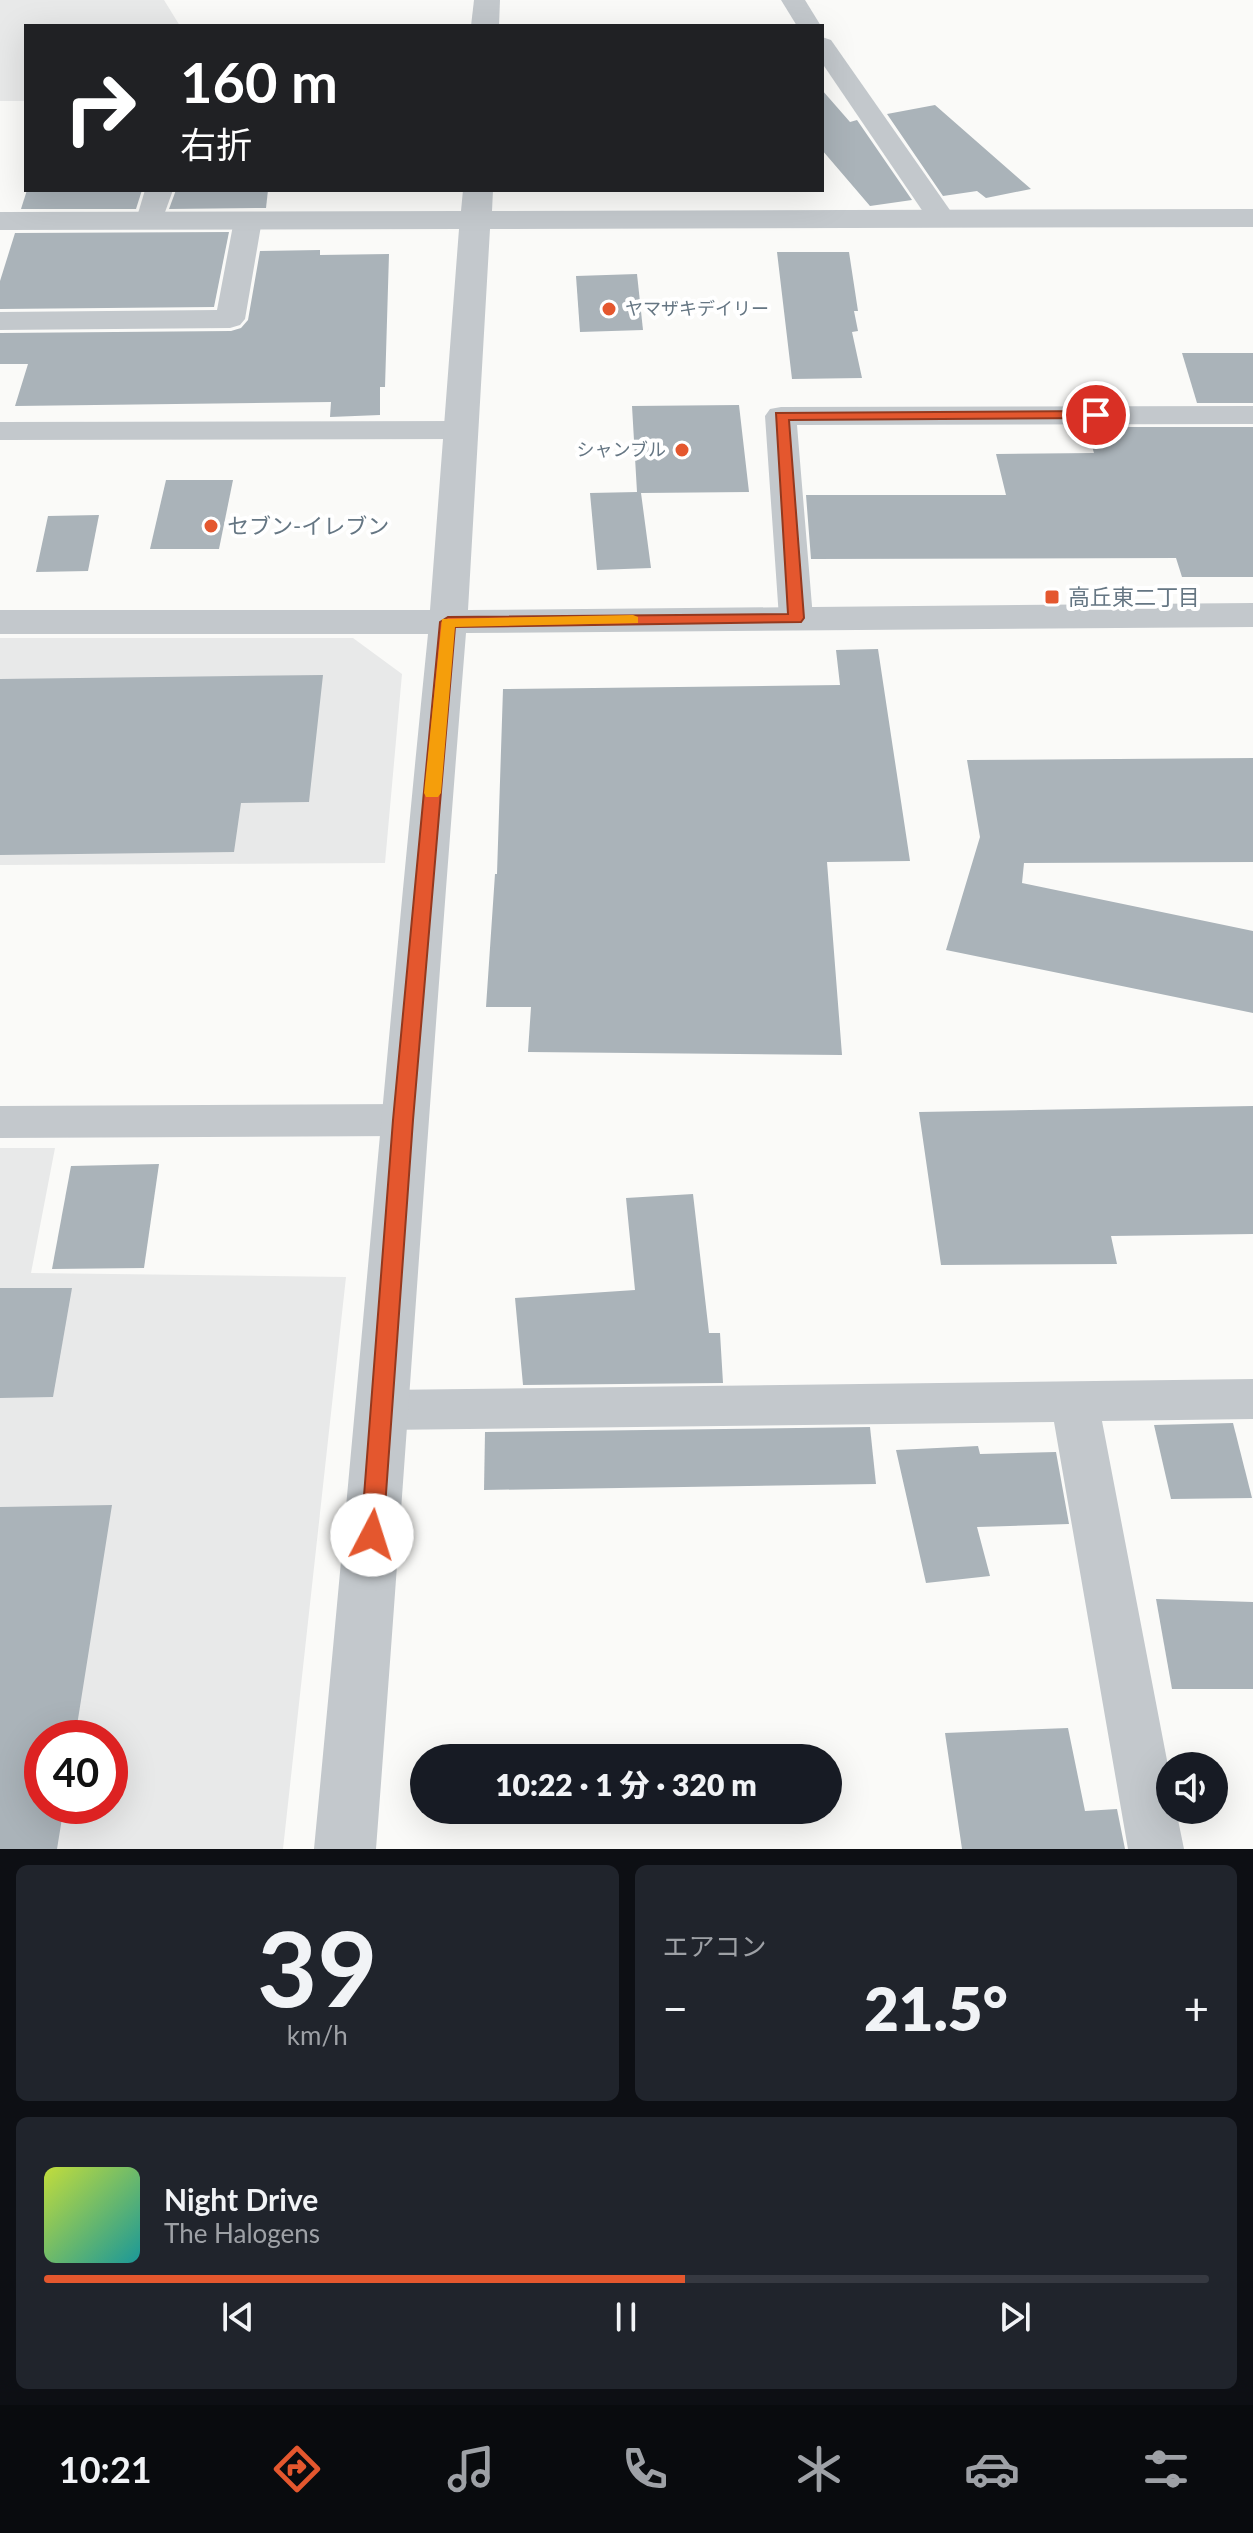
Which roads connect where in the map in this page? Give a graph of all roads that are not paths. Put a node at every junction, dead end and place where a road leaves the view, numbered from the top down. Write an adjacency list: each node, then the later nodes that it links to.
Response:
1 (487, 0): 3 (street)
2 (793, 0): 4 (street)
3 (485, 24)
4 (808, 24)
5 (824, 48): 9 (street)
6 (158, 192): 10 (street)
7 (477, 204): 9 (street); 11 (street); 15 (street)
8 (1253, 218): 9 (street)
9 (942, 219)
10 (150, 220): 11 (street); 12 (street)
11 (248, 220): 13 (street)
12 (0, 221)
13 (0, 321)
14 (1253, 415): 18 (street)
15 (459, 430): 16 (street); 20 (street)
16 (0, 431)
17 (1253, 615): 18 (street)
18 (796, 618): 20 (street)
19 (0, 622): 20 (street)
20 (448, 622): 21 (street)
21 (403, 1120): 22 (street); 25 (street)
22 (0, 1122)
23 (1253, 1399): 24 (street)
24 (1074, 1400): 25 (street); 27 (street)
25 (383, 1410): 26 (street)
26 (345, 1849)
27 (1156, 1849)

